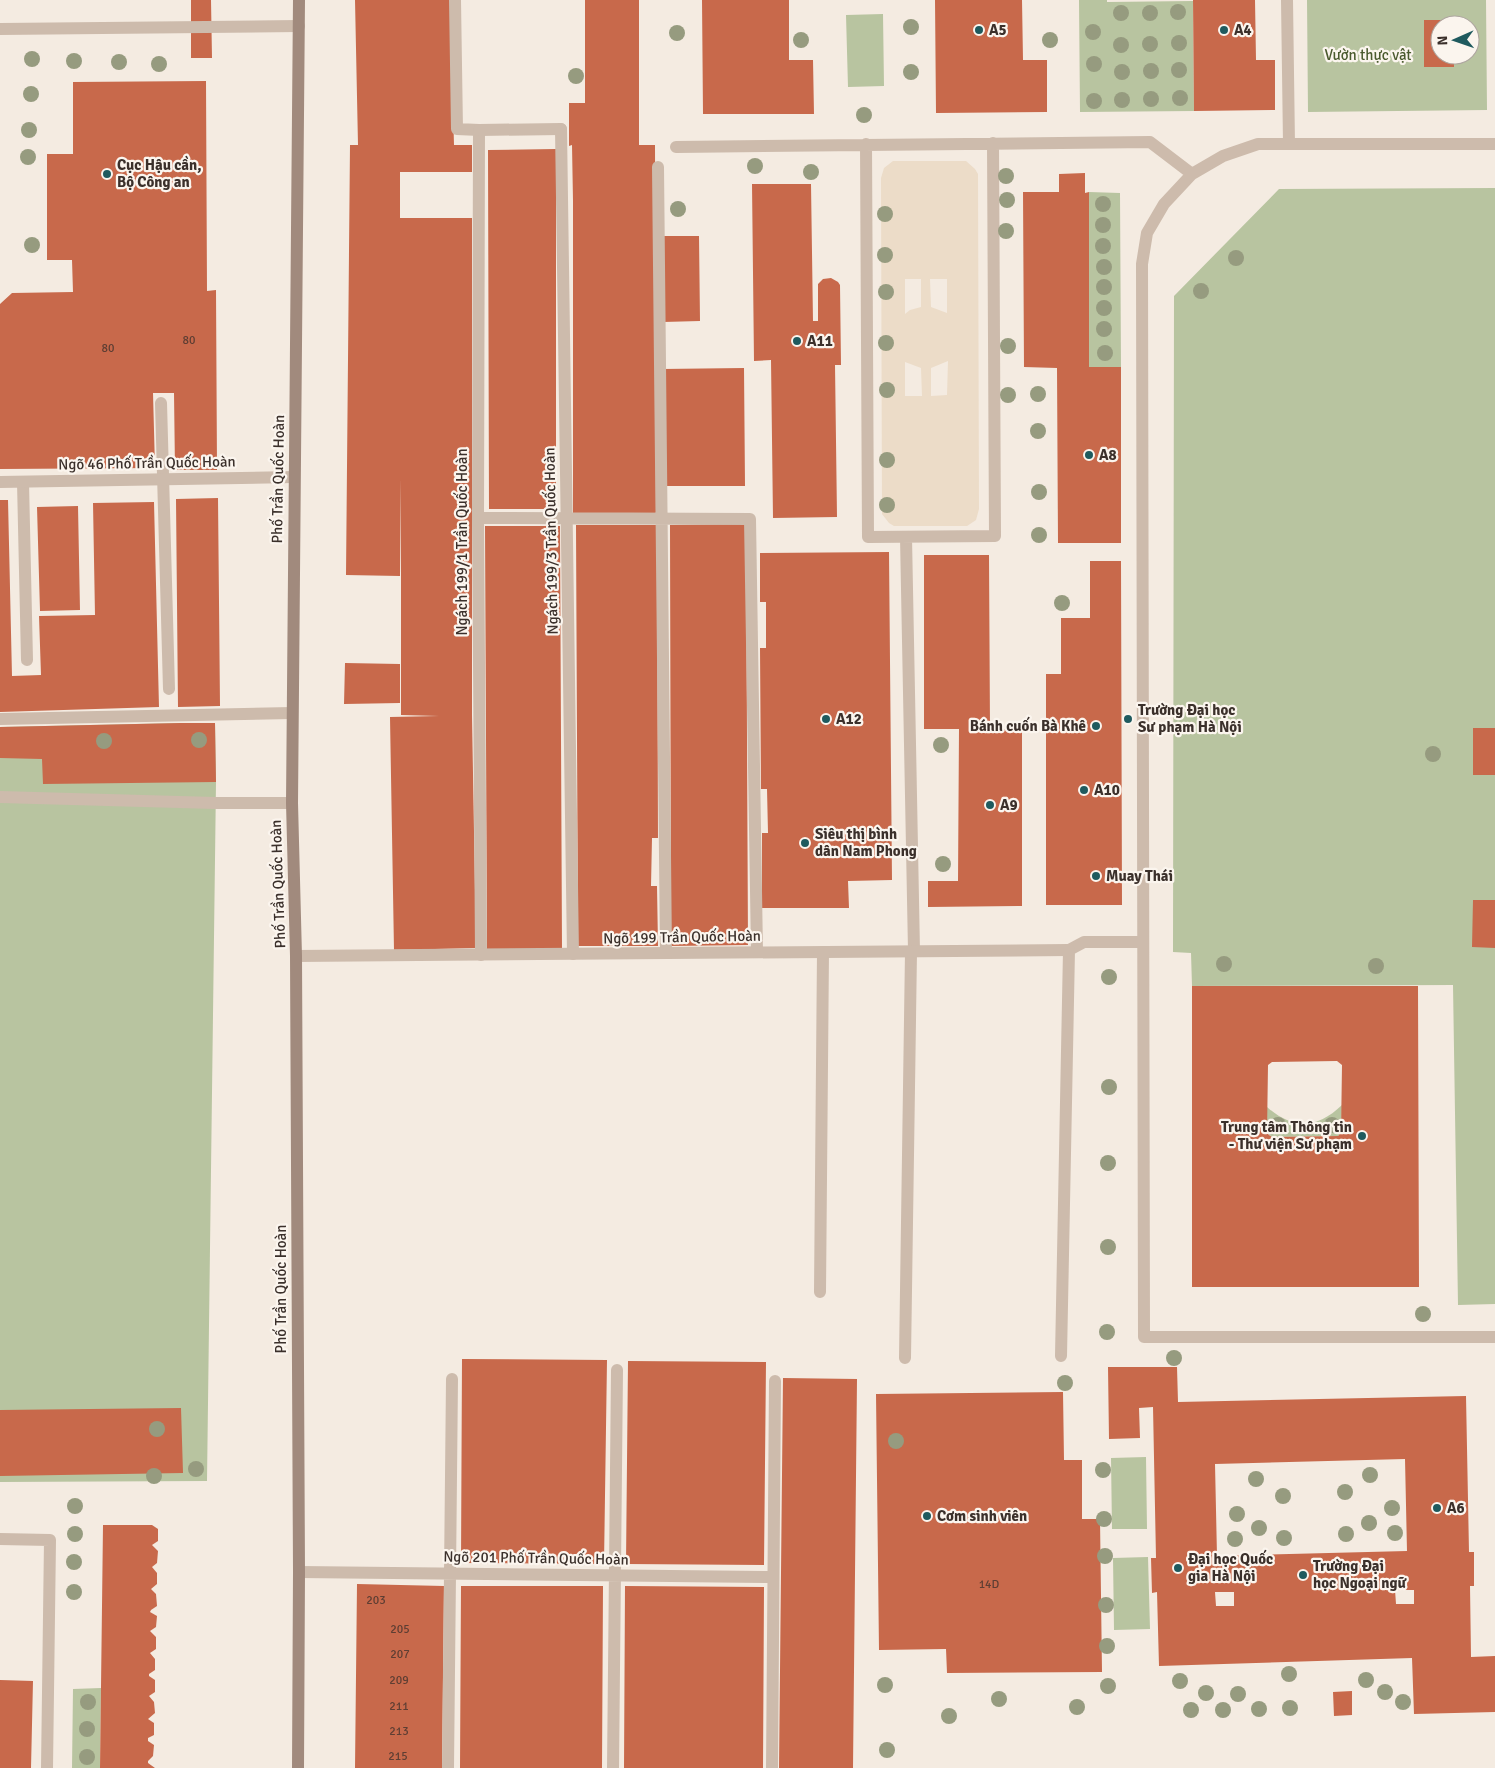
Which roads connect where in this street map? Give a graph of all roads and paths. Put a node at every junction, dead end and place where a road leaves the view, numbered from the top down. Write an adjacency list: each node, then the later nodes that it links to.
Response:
1 (299, 0): 4 (street, Phố Trần Quốc Hoàn)
2 (454, 0): 6 (street)
3 (1287, 0): 9 (street)
4 (299, 26): 5 (street); 15 (street, Phố Trần Quốc Hoàn)
5 (0, 28)
6 (479, 130): 19 (street, Ngách 199/1 Trần Quốc Hoàn); 21 (street, Ngách 199/3 Trần Quốc Hoàn)
7 (993, 143): 8 (street); 13 (street); 22 (street)
8 (866, 144): 11 (street); 22 (street)
9 (1289, 144): 10 (street); 13 (street)
10 (1495, 144)
11 (676, 147)
12 (658, 167): 20 (street)
13 (1192, 174): 29 (street)
14 (161, 402): 16 (street)
15 (294, 477): 16 (street, Ngõ 46 Phố Trần Quốc Hoàn); 25 (street, Phố Trần Quốc Hoàn)
16 (162, 479): 18 (street, Ngõ 46 Phố Trần Quốc Hoàn); 24 (street)
17 (0, 482): 18 (street, Ngõ 46 Phố Trần Quốc Hoàn)
18 (23, 482): 23 (street)
19 (478, 518): 21 (street); 36 (street, Ngách 199/1 Trần Quốc Hoàn)
20 (662, 519): 21 (street); 32 (street); 34 (street)
21 (567, 520): 35 (street, Ngách 199/3 Trần Quốc Hoàn)
22 (906, 537): 31 (street)
23 (27, 660)
24 (169, 689)
25 (292, 713): 26 (street); 28 (street, Phố Trần Quốc Hoàn)
26 (0, 719)
27 (0, 797): 28 (street)
28 (292, 803): 37 (street, Phố Trần Quốc Hoàn)
29 (1143, 942): 30 (street, Ngõ 199 Trần Quốc Hoàn); 39 (street)
30 (1069, 950): 31 (street, Ngõ 199 Trần Quốc Hoàn); 40 (street)
31 (912, 951): 33 (street, Ngõ 199 Trần Quốc Hoàn); 41 (street)
32 (756, 952): 33 (street, Ngõ 199 Trần Quốc Hoàn); 34 (street, Ngõ 199 Trần Quốc Hoàn)
33 (823, 952): 38 (street)
34 (666, 953): 35 (street, Ngõ 199 Trần Quốc Hoàn)
35 (573, 954): 36 (street, Ngõ 199 Trần Quốc Hoàn)
36 (481, 955): 37 (street, Ngõ 199 Trần Quốc Hoàn)
37 (296, 956): 46 (street, Phố Trần Quốc Hoàn)
38 (820, 1292)
39 (1495, 1337)
40 (1062, 1356)
41 (905, 1358)
42 (618, 1370): 48 (street)
43 (452, 1379): 47 (street)
44 (775, 1381): 49 (street)
45 (0, 1539): 50 (street)
46 (299, 1572): 47 (street, Ngõ 201 Phố Trần Quốc Hoàn); 51 (street, Phố Trần Quốc Hoàn)
47 (450, 1573): 48 (street, Ngõ 201 Phố Trần Quốc Hoàn); 52 (street)
48 (615, 1575): 49 (street, Ngõ 201 Phố Trần Quốc Hoàn); 53 (street)
49 (773, 1577): 54 (street)
50 (47, 1768)
51 (298, 1768)
52 (448, 1768)
53 (613, 1768)
54 (772, 1768)

